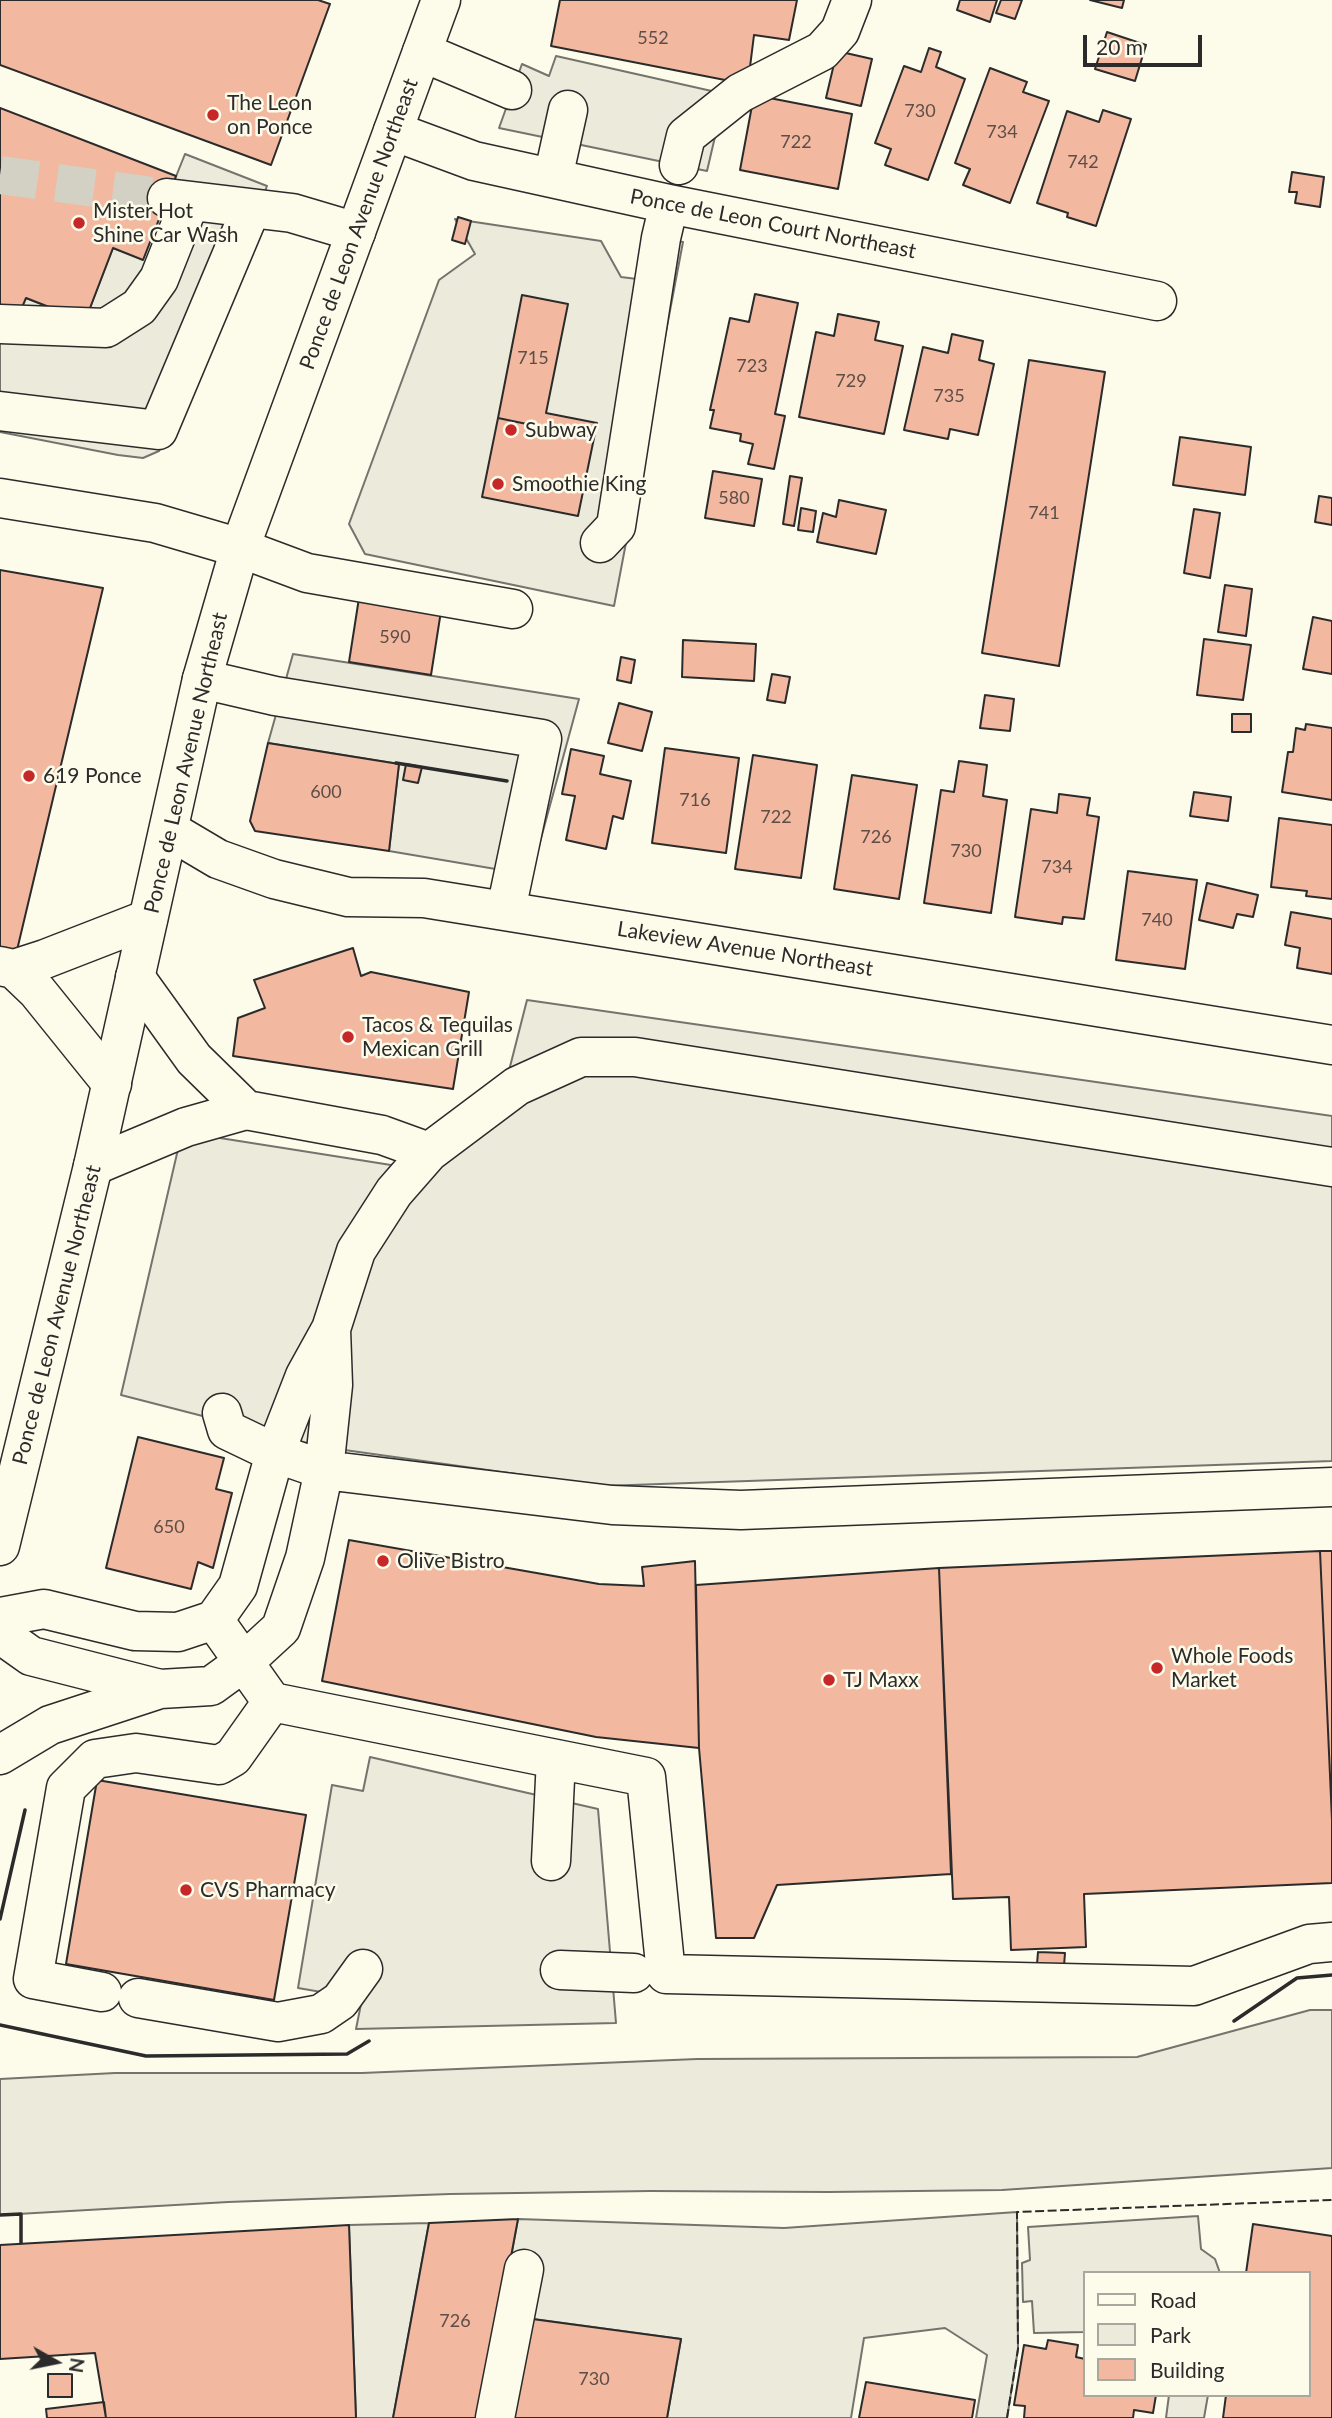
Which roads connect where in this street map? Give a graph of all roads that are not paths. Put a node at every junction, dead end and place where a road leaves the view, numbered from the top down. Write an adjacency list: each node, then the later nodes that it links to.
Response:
1 (441, 0): 3 (main road, Ponce de Leon Avenue Northeast)
2 (852, 0): 7 (main road)
3 (422, 52): 4 (main road); 6 (main road, Ponce de Leon Avenue Northeast)
4 (512, 90)
5 (568, 110): 8 (main road)
6 (393, 131): 8 (main road, Ponce de Leon Court Northeast); 11 (main road, Ponce de Leon Avenue Northeast)
7 (678, 165)
8 (553, 178): 9 (main road, Ponce de Leon Court Northeast)
9 (669, 204): 12 (main road, Ponce de Leon Court Northeast); 16 (main road)
10 (251, 209): 11 (main road); 13 (main road); 14 (main road)
11 (356, 232): 17 (main road, Ponce de Leon Avenue Northeast)
12 (1157, 302)
13 (0, 324)
14 (0, 411)
15 (0, 498): 17 (main road)
16 (600, 543)
17 (240, 548): 18 (main road); 19 (main road, Ponce de Leon Avenue Northeast)
18 (513, 609)
19 (202, 680): 20 (main road, Ponce de Leon Avenue Northeast); 21 (main road)
20 (169, 830): 21 (main road, Lakeview Avenue Northeast); 22 (main road, Ponce de Leon Avenue Northeast)
21 (506, 910): 25 (main road, Lakeview Avenue Northeast)
22 (148, 919): 23 (main road); 24 (main road, Ponce de Leon Avenue Northeast)
23 (7, 968): 26 (main road)
24 (135, 977): 26 (main road, Ponce de Leon Avenue Northeast); 27 (main road)
25 (1332, 1045)
26 (111, 1084): 29 (main road, Ponce de Leon Avenue Northeast)
27 (246, 1110): 28 (main road); 29 (main road)
28 (429, 1152): 30 (main road); 31 (main road)
29 (93, 1166): 36 (main road, Ponce de Leon Avenue Northeast)
30 (1332, 1167)
31 (331, 1329): 33 (main road); 34 (main road)
32 (222, 1412): 33 (main road)
33 (275, 1453): 34 (main road); 38 (main road)
34 (324, 1470): 35 (main road); 40 (main road)
35 (1332, 1487)
36 (0, 1546)
37 (0, 1617): 38 (main road)
38 (214, 1620): 40 (main road)
39 (0, 1634): 41 (main road)
40 (244, 1662): 41 (main road); 42 (main road)
41 (160, 1689): 43 (main road)
42 (272, 1702): 44 (main road); 47 (main road)
43 (0, 1755)
44 (556, 1759): 45 (main road); 46 (main road)
45 (551, 1861)
46 (1332, 1942)
47 (363, 1969)
48 (560, 1970): 49 (main road)
49 (634, 1973)
50 (524, 2269): 51 (main road)
51 (495, 2418)

